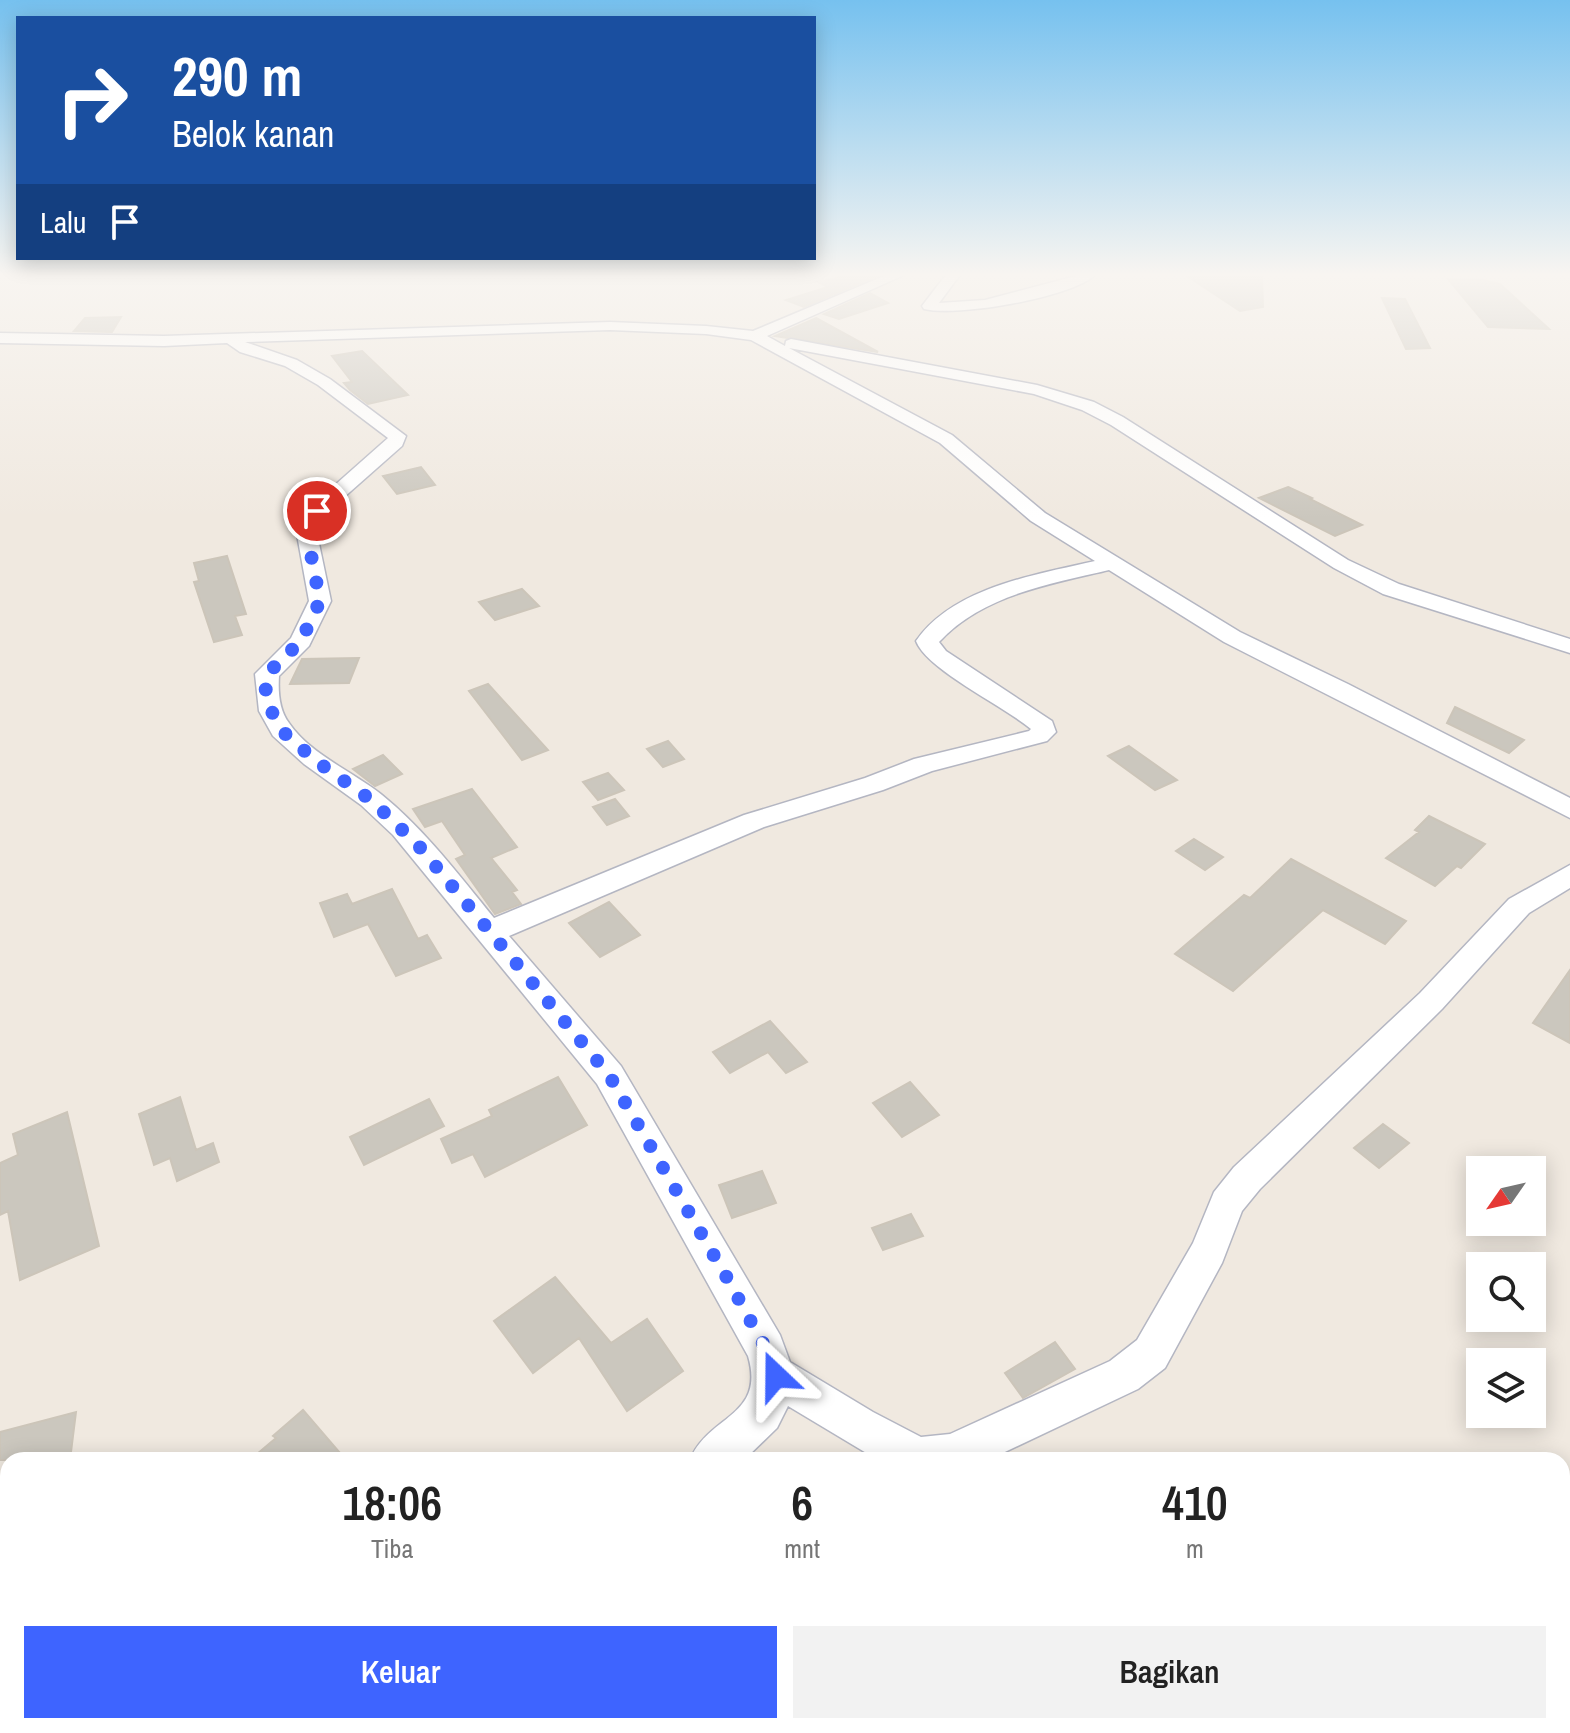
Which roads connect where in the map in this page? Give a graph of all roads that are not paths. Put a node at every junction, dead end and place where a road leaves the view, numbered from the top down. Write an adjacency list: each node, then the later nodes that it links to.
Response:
1 (271, 357): 8 (street)
2 (794, 357): 4 (street)
3 (848, 357): 5 (street)
4 (1109, 564): 6 (street); 8 (street)
5 (1570, 646)
6 (1570, 809)
7 (1570, 875): 12 (street)
8 (489, 932): 9 (street)
9 (776, 1376): 10 (street); 11 (street)
10 (720, 1452)
11 (906, 1452)
12 (958, 1452)

